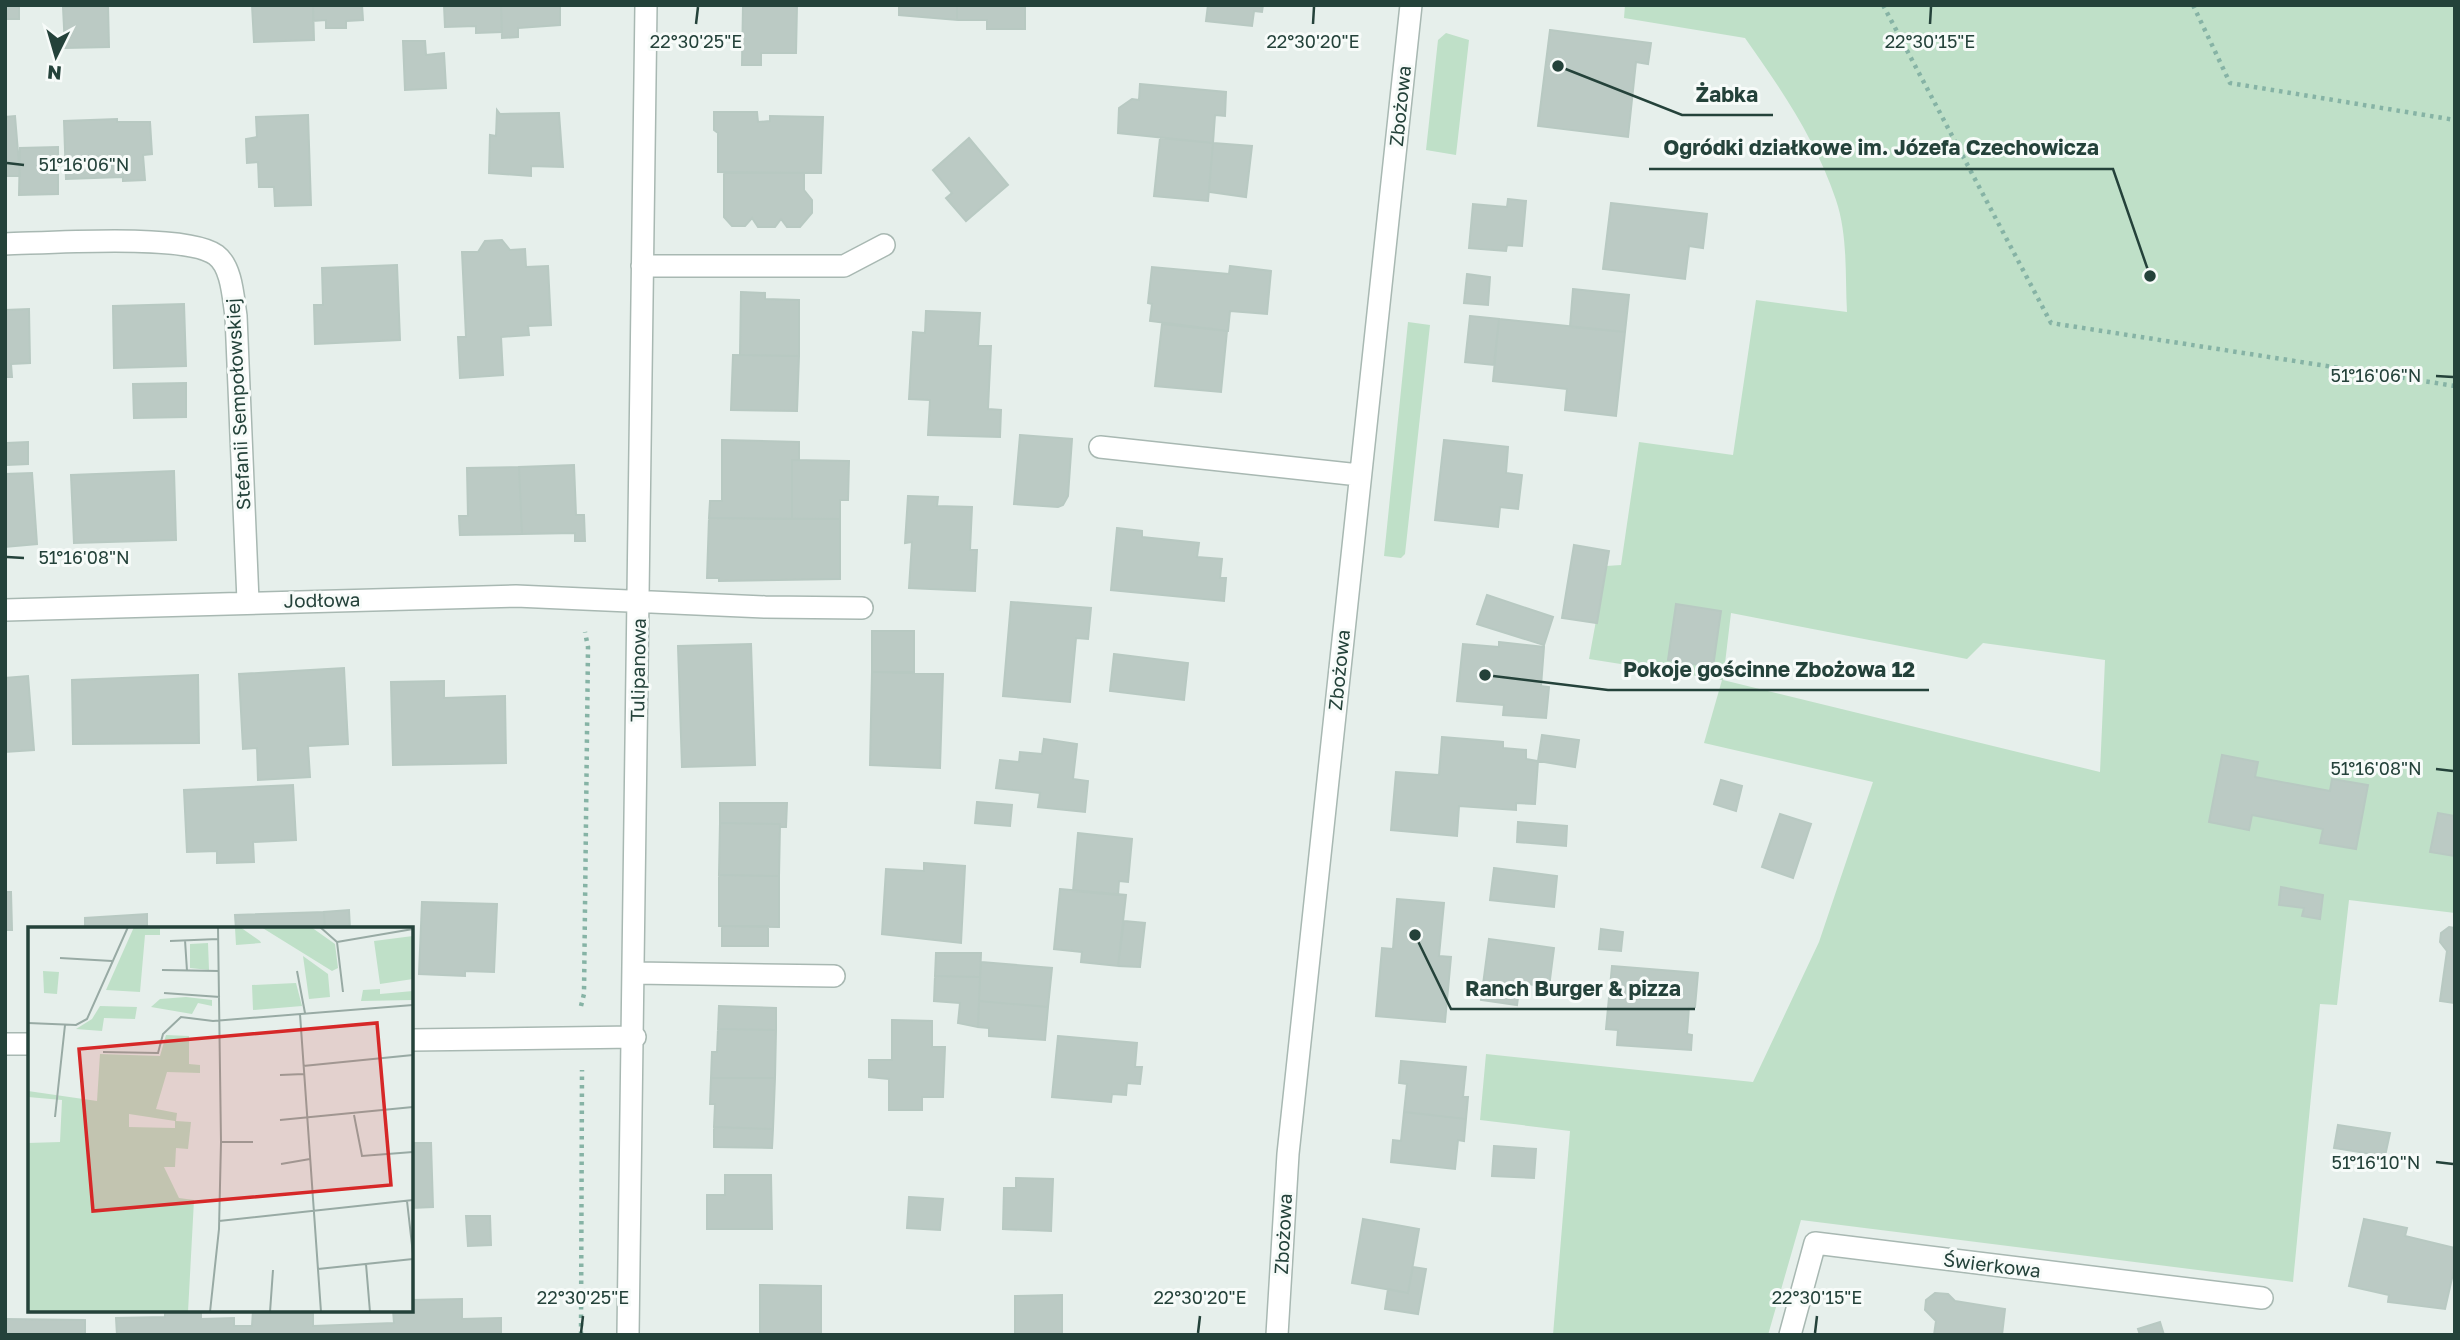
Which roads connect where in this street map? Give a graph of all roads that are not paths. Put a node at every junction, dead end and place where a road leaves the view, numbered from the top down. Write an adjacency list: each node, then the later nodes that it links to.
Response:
1 (646, 5): 5 (street, Tulipanowa)
2 (1411, 5): 7 (street, Zbożowa)
3 (5, 244): 8 (street, Stefanii Sempołowskiej)
4 (884, 245): 5 (street)
5 (642, 266): 9 (street, Tulipanowa)
6 (1100, 447): 7 (street)
7 (1359, 475): 20 (street, Zbożowa)
8 (248, 601): 9 (street, Jodłowa); 11 (street, Jodłowa)
9 (638, 603): 10 (street, Jodłowa); 12 (street, Tulipanowa)
10 (862, 608)
11 (5, 610)
12 (635, 973): 13 (street); 14 (street, Tulipanowa)
13 (834, 976)
14 (635, 1037): 15 (street); 19 (street, Tulipanowa)
15 (413, 1040)
16 (5, 1044): 17 (street)
17 (28, 1044)
18 (2262, 1298): 21 (street, Świerkowa)
19 (628, 1335)
20 (1277, 1335)
21 (1790, 1335)

